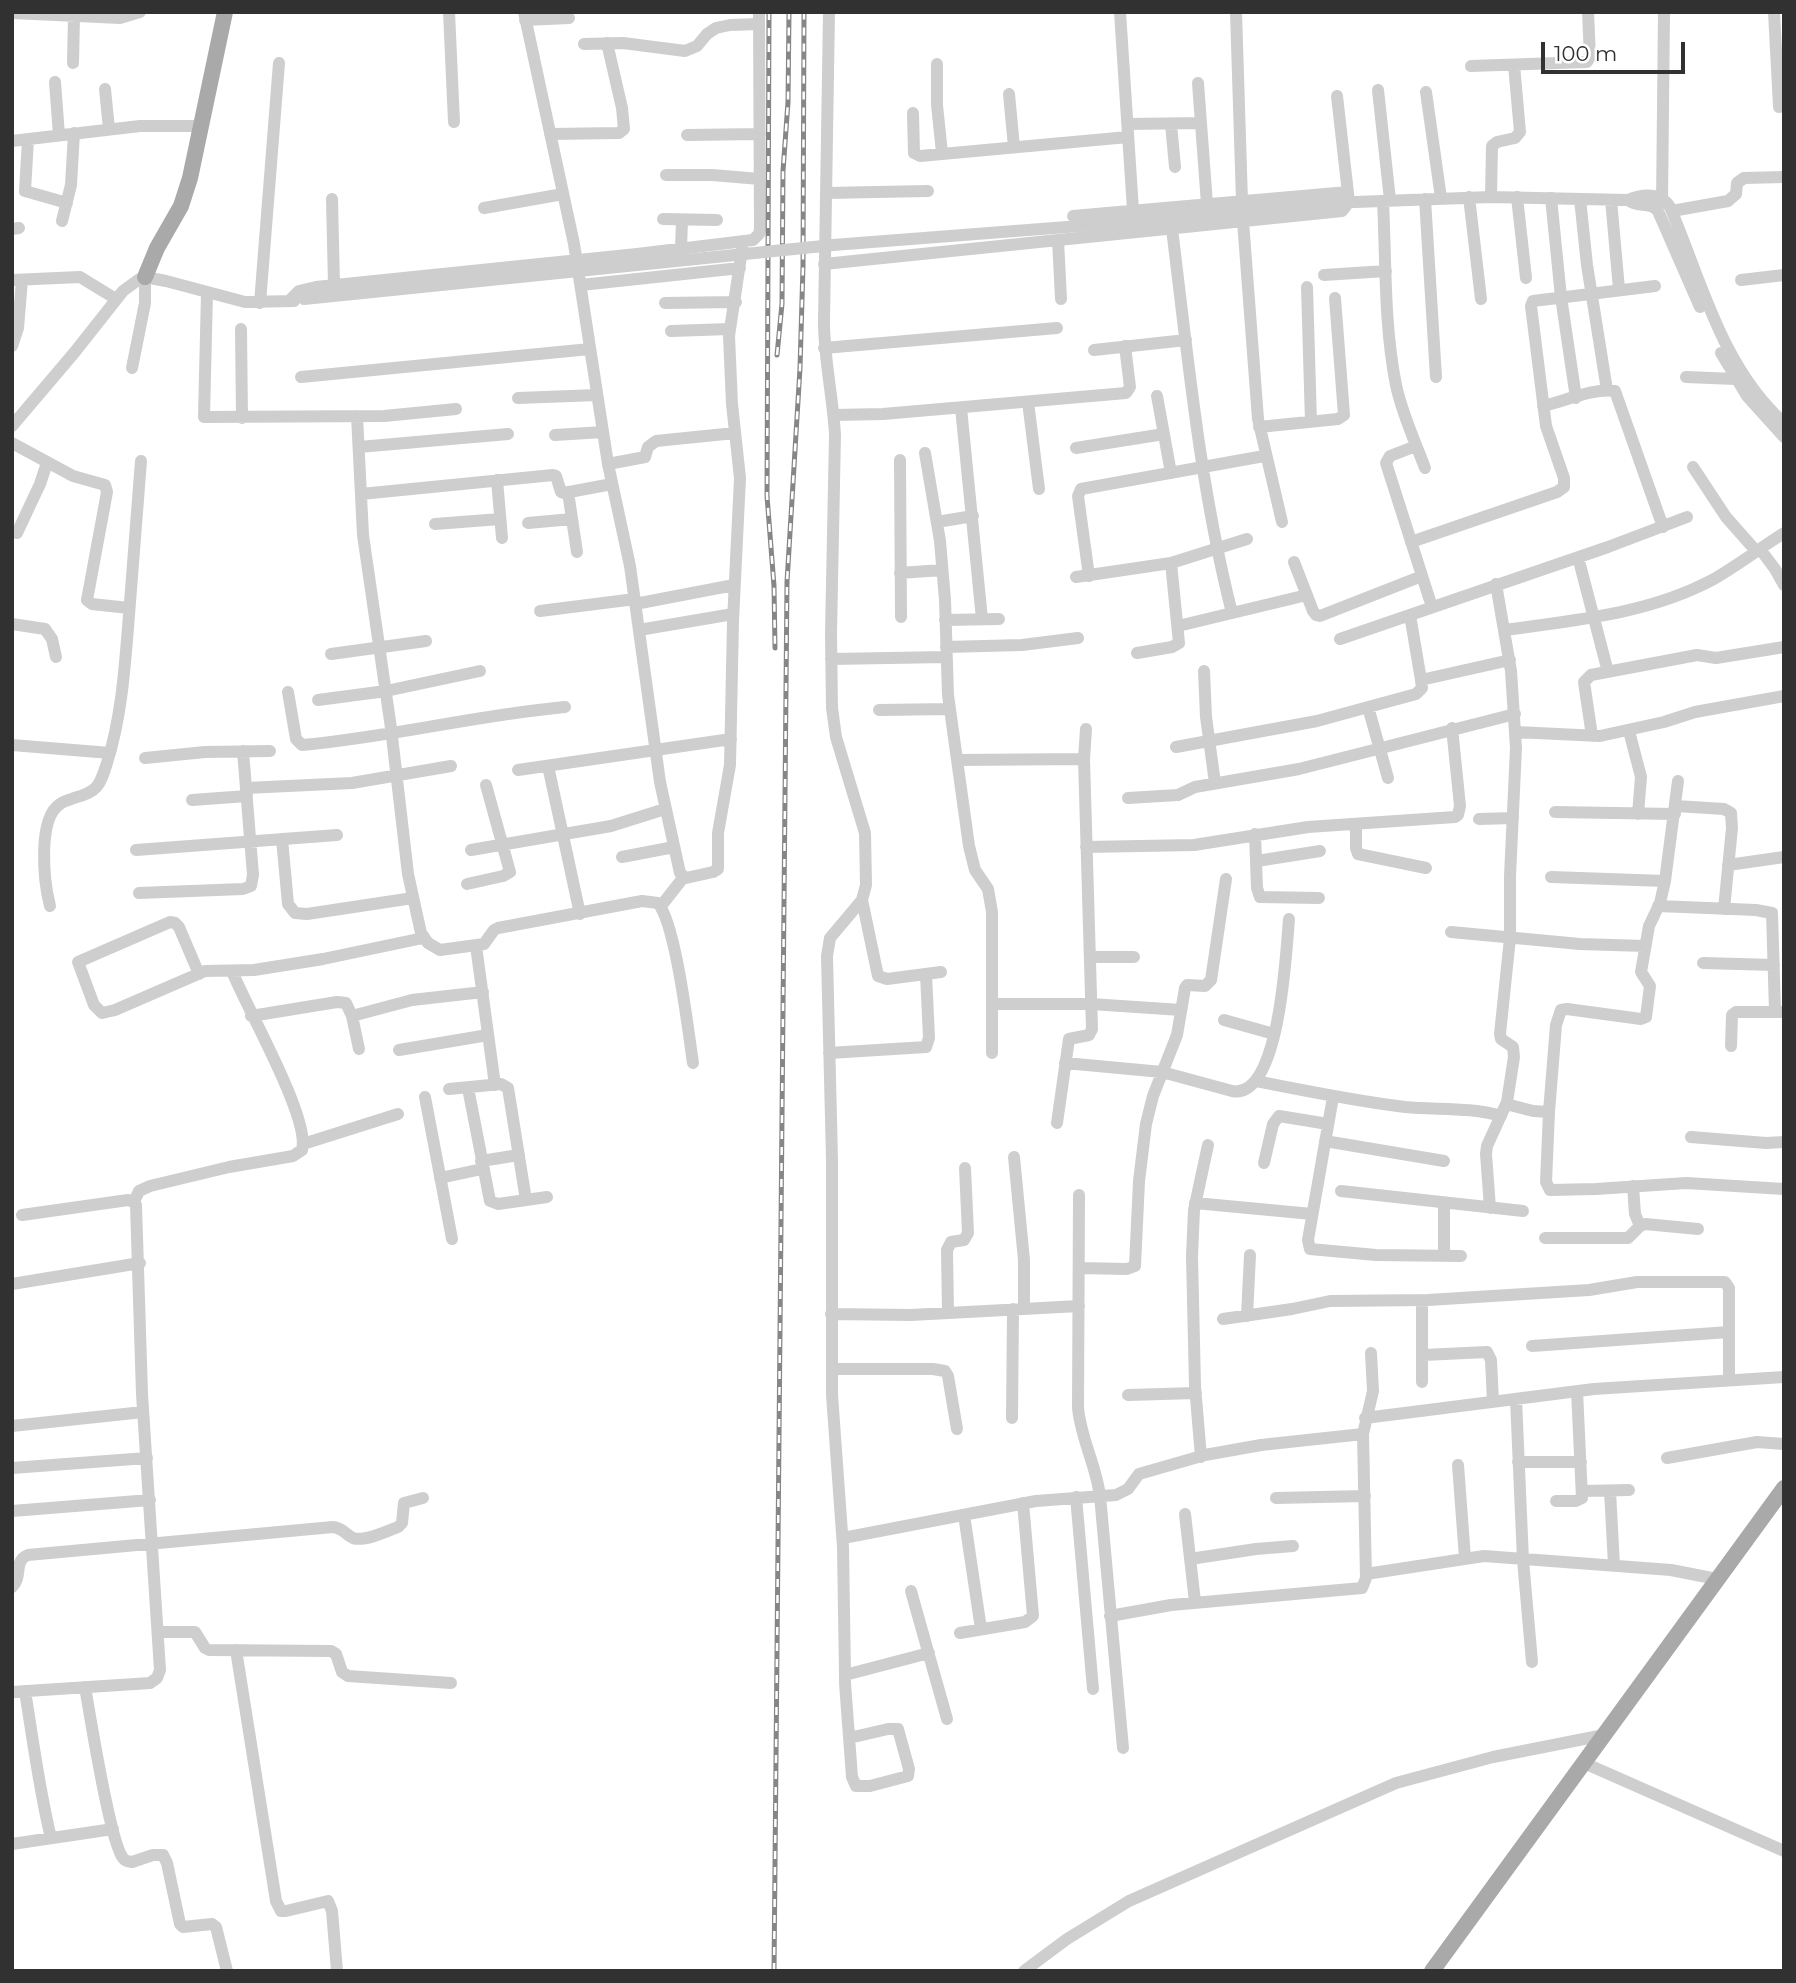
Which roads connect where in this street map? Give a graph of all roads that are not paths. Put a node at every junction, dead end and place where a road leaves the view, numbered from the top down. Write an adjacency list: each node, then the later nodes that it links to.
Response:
1 (140, 12): 11 (street)
2 (225, 12): 34 (main road)
3 (449, 12): 31 (street)
4 (829, 12): 51 (street)
5 (1120, 12): 36 (street)
6 (1236, 12): 66 (street)
7 (1588, 12): 20 (street)
8 (1664, 12): 59 (street)
9 (1774, 12): 29 (street)
10 (12, 13): 11 (street)
11 (74, 16): 17 (street)
12 (525, 16): 13 (street); 38 (street)
13 (569, 18)
14 (759, 18): 15 (street); 39 (street)
15 (607, 43): 16 (street); 38 (street)
16 (584, 44)
17 (73, 63)
18 (279, 63): 106 (street)
19 (937, 64): 45 (street)
20 (1514, 65): 21 (street); 55 (street)
21 (1471, 66)
22 (55, 82): 40 (street)
23 (1198, 83): 32 (street)
24 (105, 89): 35 (street)
25 (1378, 90): 63 (street)
26 (1426, 92): 57 (street)
27 (1009, 94): 44 (street)
28 (1338, 96): 53 (street)
29 (1779, 107)
30 (913, 113): 45 (street)
31 (454, 122)
32 (1200, 123): 33 (street); 68 (street)
33 (1171, 124): 36 (street); 46 (street)
34 (201, 126): 35 (street); 88 (main road)
35 (109, 129): 37 (street)
36 (1128, 131): 44 (street); 70 (street)
37 (74, 133): 40 (street); 67 (street)
38 (550, 134): 52 (street)
39 (760, 134): 41 (street); 49 (street)
40 (59, 135): 42 (street)
41 (687, 135)
42 (28, 139): 43 (street); 67 (street)
43 (12, 141)
44 (1014, 147): 45 (street)
45 (942, 153)
46 (1175, 167)
47 (666, 175): 49 (street)
48 (1784, 177): 71 (street)
49 (760, 178): 80 (street)
50 (928, 191): 51 (street)
51 (826, 193): 83 (street)
52 (563, 194): 69 (street); 82 (street)
53 (1348, 197): 63 (street); 66 (street); 77 (street); 104 (street, bridge)
54 (1469, 197): 55 (street); 57 (street); 103 (street)
55 (1491, 197): 56 (street)
56 (1517, 197): 58 (street); 89 (street)
57 (1441, 198): 61 (street)
58 (1550, 198): 62 (street); 99 (street)
59 (1664, 198): 65 (street); 71 (street)
60 (332, 199): 92 (street)
61 (1425, 199): 63 (street); 120 (street)
62 (1580, 199): 64 (street); 98 (street)
63 (1387, 200): 85 (street)
64 (1611, 200): 65 (street); 96 (street)
65 (1628, 200): 71 (street)
66 (1242, 201): 68 (street)
67 (67, 203): 76 (street)
68 (1207, 204): 70 (street)
69 (484, 208)
70 (1133, 210): 72 (street)
71 (1666, 212): 122 (street); 136 (street)
72 (1073, 216)
73 (663, 219): 74 (street)
74 (682, 220): 75 (street); 81 (street)
75 (717, 220)
76 (62, 221)
77 (1244, 221): 78 (street); 138 (street)
78 (1172, 229): 79 (street); 112 (street)
79 (1058, 240): 83 (street); 102 (street)
80 (743, 243): 81 (street); 84 (street)
81 (681, 249): 82 (street)
82 (576, 259): 92 (street); 93 (street)
83 (824, 264): 115 (street)
84 (740, 268): 93 (street); 105 (street)
85 (1386, 271): 86 (street); 146 (street)
86 (1324, 275)
87 (1784, 275): 91 (street)
88 (145, 277): 97 (street); 101 (street); 118 (street)
89 (1526, 278)
90 (17, 280): 101 (street); 113 (street)
91 (1741, 280)
92 (334, 285): 104 (street)
93 (580, 285): 116 (street)
94 (1655, 286): 96 (street)
95 (1307, 287): 135 (street)
96 (1619, 289): 98 (street)
97 (207, 293): 106 (street); 134 (street)
98 (1591, 293): 99 (street); 123 (street)
99 (1561, 297): 127 (street); 129 (street)
100 (1335, 298): 135 (street)
101 (116, 299): 137 (street)
102 (1061, 299)
103 (1481, 299)
104 (289, 301): 106 (street)
105 (736, 302): 107 (street); 110 (street)
106 (260, 303)
107 (664, 303)
108 (1057, 328): 115 (street)
109 (241, 329): 134 (street)
110 (730, 329): 111 (street); 140 (street)
111 (671, 331)
112 (1186, 340): 114 (street); 155 (street)
113 (12, 346)
114 (1125, 346): 117 (street); 128 (street)
115 (824, 348): 132 (street)
116 (590, 349): 119 (street); 124 (street)
117 (1094, 350)
118 (132, 368)
119 (301, 377)
120 (1436, 377)
121 (1686, 377): 122 (street)
122 (1735, 379): 144 (street)
123 (1607, 390): 127 (street); 172 (street)
124 (597, 395): 126 (street); 139 (street)
125 (1157, 396): 142 (street)
126 (518, 398)
127 (1576, 398): 129 (street)
128 (1028, 402): 130 (street); 161 (street)
129 (1543, 406): 177 (street)
130 (961, 408): 132 (street); 164 (street)
131 (456, 409): 133 (street)
132 (834, 415): 216 (street)
133 (357, 416): 134 (street); 147 (street)
134 (242, 418)
135 (1311, 422): 138 (street)
136 (1784, 423)
137 (12, 426)
138 (1259, 427): 150 (street)
139 (603, 432): 143 (street); 154 (street)
140 (735, 433): 154 (street); 188 (street)
141 (508, 434): 147 (street)
142 (1164, 434): 148 (street); 158 (street)
143 (555, 435)
144 (1784, 437)
145 (12, 443): 153 (street)
146 (1416, 446): 157 (street); 177 (street)
147 (359, 447): 163 (street)
148 (1076, 448)
149 (925, 453): 168 (street)
150 (1265, 456): 155 (street); 169 (street)
151 (900, 460): 185 (street)
152 (141, 461): 193 (street)
153 (47, 463): 173 (street); 193 (street)
154 (608, 464): 160 (street)
155 (1201, 467): 158 (street); 178 (street)
156 (1693, 467): 179 (street)
157 (1425, 468)
158 (1171, 473): 183 (street)
159 (496, 480): 162 (street); 163 (street); 166 (street)
160 (612, 484): 162 (street); 191 (street)
161 (1039, 489)
162 (568, 492): 167 (street)
163 (361, 494): 211 (street)
164 (972, 516): 168 (street); 200 (street)
165 (1687, 517): 172 (street)
166 (500, 519): 171 (street); 175 (street)
167 (572, 519): 170 (street); 180 (street)
168 (937, 522): 184 (street)
169 (1282, 522)
170 (528, 523)
171 (435, 524)
172 (1663, 527): 181 (street)
173 (17, 533)
174 (1784, 533): 179 (street)
175 (502, 538)
176 (1247, 539): 178 (street)
177 (1411, 542): 186 (street)
178 (1216, 547): 183 (street); 195 (street)
179 (1758, 550): 189 (street); 199 (street)
180 (577, 552)
181 (1578, 557): 187 (street); 199 (street)
182 (1294, 562): 190 (street)
183 (1171, 563): 204 (street)
184 (942, 570): 185 (street); 202 (street)
185 (900, 573): 198 (street)
186 (1422, 576): 190 (street); 192 (street)
187 (1496, 584): 192 (street); 206 (street)
188 (734, 585): 191 (street); 196 (street)
189 (1784, 585)
190 (1307, 595): 195 (street)
191 (635, 601): 194 (street); 205 (street)
192 (1432, 607): 197 (street)
193 (129, 608): 245 (street)
194 (540, 611)
195 (1232, 613): 204 (street)
196 (733, 614): 205 (street); 237 (street)
197 (1410, 615): 208 (street); 221 (street)
198 (901, 617)
199 (1594, 618): 206 (street); 220 (street)
200 (982, 619): 201 (street); 202 (street)
201 (999, 619)
202 (946, 620): 212 (street)
203 (12, 624): 215 (street)
204 (1178, 626): 213 (street)
205 (639, 630): 242 (street)
206 (1505, 630): 217 (street)
207 (1078, 638): 212 (street)
208 (1340, 639)
209 (426, 641): 211 (street)
210 (1784, 647): 220 (street)
211 (380, 648): 214 (street); 222 (street)
212 (946, 652): 216 (street); 228 (street)
213 (1137, 653)
214 (331, 654)
215 (56, 657)
216 (831, 659): 291 (street)
217 (1510, 660): 221 (street); 230 (street)
218 (480, 671): 222 (street)
219 (1204, 671): 238 (street)
220 (1608, 672): 236 (street)
221 (1421, 680): 227 (street)
222 (386, 691): 225 (street); 235 (street)
223 (288, 692): 235 (street)
224 (1784, 696): 233 (street)
225 (318, 700)
226 (565, 707): 235 (street)
227 (1368, 707): 238 (street); 241 (street)
228 (950, 709): 229 (street); 248 (street)
229 (879, 710)
230 (1515, 714): 231 (street); 234 (street)
231 (1452, 728): 241 (street); 266 (street)
232 (1086, 729): 247 (street)
233 (1629, 731): 236 (street); 263 (street)
234 (1516, 732): 236 (street); 264 (street)
235 (392, 734): 252 (street)
236 (1592, 736)
237 (731, 739): 242 (street); 284 (street)
238 (1209, 741): 240 (street); 255 (street)
239 (12, 745): 245 (street)
240 (1176, 747)
241 (1379, 748): 253 (street); 255 (street)
242 (655, 750): 250 (street); 260 (street)
243 (243, 751): 244 (street); 246 (street); 257 (street)
244 (270, 751)
245 (110, 752): 292 (street)
246 (145, 758)
247 (1084, 759): 248 (street); 274 (street)
248 (957, 760): 312 (street)
249 (452, 766): 252 (street)
250 (548, 766): 251 (street); 269 (street)
251 (519, 770)
252 (398, 776): 257 (street); 289 (street)
253 (1388, 778)
254 (1678, 781): 261 (street)
255 (1215, 783): 258 (street)
256 (486, 785): 272 (street)
257 (246, 792): 259 (street); 271 (street)
258 (1128, 798)
259 (192, 800)
260 (665, 809): 269 (street); 273 (street)
261 (1675, 810): 263 (street); 281 (street); 286 (street)
262 (1555, 812): 263 (street)
263 (1638, 814)
264 (1513, 818): 265 (street); 300 (street)
265 (1479, 819)
266 (1356, 824): 267 (street); 282 (street)
267 (1255, 834): 274 (street); 280 (street)
268 (337, 835): 270 (street)
269 (562, 836): 272 (street); 296 (street)
270 (282, 839): 271 (street); 289 (street)
271 (250, 841): 275 (street); 288 (street)
272 (503, 845): 276 (street); 287 (street)
273 (674, 847): 278 (street); 284 (street)
274 (1086, 847): 303 (street)
275 (136, 850)
276 (471, 850)
277 (1320, 851): 280 (street)
278 (622, 857)
279 (1784, 857): 281 (street)
280 (1256, 861): 290 (street)
281 (1728, 865): 295 (street)
282 (1426, 869)
283 (1550, 877): 286 (street)
284 (683, 878): 293 (street)
285 (1226, 879): 314 (street)
286 (1665, 881): 294 (street)
287 (467, 884)
288 (139, 893)
289 (413, 898): 299 (street)
290 (1319, 898)
291 (862, 900): 310 (street); 324 (street)
292 (50, 906)
293 (661, 906): 296 (street); 326 (street)
294 (1658, 906): 295 (street); 302 (street)
295 (1724, 909): 306 (street)
296 (579, 914): 301 (street)
297 (1289, 919): 319 (street)
298 (1451, 932): 300 (street)
299 (423, 938): 301 (street); 307 (street)
300 (1510, 938): 302 (street); 335 (street)
301 (476, 946): 311 (street)
302 (1645, 946): 336 (street)
303 (1090, 957): 304 (street); 313 (street)
304 (1134, 957)
305 (1703, 962): 306 (street)
306 (1774, 965): 315 (street)
307 (232, 971): 309 (street); 316 (street)
308 (941, 972): 310 (street)
309 (199, 974): 309 (street)
310 (926, 974): 324 (street)
311 (483, 992): 317 (street); 320 (street)
312 (992, 1004): 313 (street); 325 (street)
313 (1091, 1004): 314 (street); 327 (street)
314 (1181, 1010): 328 (street)
315 (1779, 1011): 321 (street)
316 (251, 1016): 317 (street); 343 (street)
317 (352, 1016): 322 (street)
318 (1224, 1020): 319 (street)
319 (1274, 1034): 329 (street)
320 (488, 1035): 323 (street); 330 (street)
321 (1731, 1046)
322 (359, 1049)
323 (399, 1050)
324 (829, 1053): 379 (street)
325 (992, 1053)
326 (693, 1063)
327 (1065, 1063): 328 (street); 338 (street)
328 (1162, 1072): 329 (street); 373 (street)
329 (1256, 1081): 334 (street)
330 (495, 1085): 331 (street); 345 (street)
331 (468, 1087): 332 (street); 349 (street)
332 (449, 1089)
333 (425, 1097): 351 (street)
334 (1333, 1097): 335 (street); 339 (street)
335 (1504, 1110): 336 (street); 361 (street)
336 (1549, 1112): 352 (street)
337 (398, 1114): 343 (street)
338 (1057, 1123)
339 (1328, 1124): 341 (street); 348 (street)
340 (1691, 1137): 342 (street)
341 (1325, 1141): 347 (street); 364 (street)
342 (1784, 1142)
343 (303, 1144): 358 (street)
344 (1208, 1145): 359 (street)
345 (519, 1155): 349 (street); 357 (street)
346 (1014, 1157): 377 (street)
347 (1444, 1161)
348 (1264, 1163)
349 (482, 1165): 351 (street); 357 (street)
350 (965, 1168): 378 (street)
351 (440, 1178): 368 (street)
352 (1633, 1186): 353 (street); 365 (street)
353 (1784, 1189)
354 (1341, 1191): 360 (street)
355 (1079, 1195): 373 (street)
356 (547, 1197): 357 (street)
357 (526, 1200)
358 (134, 1202): 363 (street); 372 (street)
359 (1195, 1203): 364 (street); 391 (street)
360 (1444, 1204): 361 (street); 370 (street)
361 (1490, 1208): 362 (street)
362 (1523, 1211)
363 (22, 1214)
364 (1312, 1214): 370 (street)
365 (1640, 1226): 366 (street); 367 (street)
366 (1698, 1229)
367 (1545, 1238)
368 (452, 1239)
369 (1250, 1255): 380 (street)
370 (1444, 1255): 371 (street)
371 (1461, 1256)
372 (140, 1263): 374 (street); 395 (street)
373 (1080, 1268): 376 (street)
374 (12, 1284)
375 (1422, 1300): 380 (street); 382 (street); 385 (street)
376 (1079, 1306): 377 (street); 413 (street)
377 (1019, 1309): 378 (street); 396 (street)
378 (948, 1312): 379 (street)
379 (831, 1314): 386 (street)
380 (1247, 1316): 381 (street)
381 (1223, 1319)
382 (1729, 1332): 383 (street); 388 (street)
383 (1532, 1346)
384 (1371, 1353): 397 (street)
385 (1423, 1355): 389 (street); 394 (street)
386 (832, 1369): 399 (street); 424 (street)
387 (1784, 1377): 388 (street)
388 (1729, 1380): 390 (street)
389 (1422, 1382)
390 (1577, 1391): 393 (street); 406 (street)
391 (1195, 1394): 392 (street); 402 (street)
392 (1128, 1395)
393 (1516, 1399): 394 (street); 405 (street)
394 (1493, 1402): 397 (street)
395 (144, 1412): 398 (street); 403 (street)
396 (1012, 1418)
397 (1365, 1418): 400 (street)
398 (12, 1426)
399 (957, 1429)
400 (1363, 1434): 402 (street); 414 (street)
401 (1784, 1444): 404 (street)
402 (1201, 1457): 413 (street)
403 (147, 1458): 408 (street); 418 (street)
404 (1667, 1458)
405 (1518, 1462): 406 (street); 429 (street)
406 (1581, 1462): 411 (street)
407 (1458, 1465): 427 (street)
408 (12, 1468)
409 (1784, 1488): 432 (main road)
410 (1629, 1490): 412 (street)
411 (1583, 1491): 412 (street); 419 (street)
412 (1610, 1491): 430 (street)
413 (1100, 1496): 416 (street); 436 (street)
414 (1365, 1496): 417 (street); 431 (street)
415 (423, 1497): 425 (street)
416 (1076, 1497): 420 (street); 446 (street)
417 (1276, 1497)
418 (150, 1500): 421 (street); 425 (street)
419 (1556, 1501)
420 (1023, 1503): 422 (street); 437 (street)
421 (12, 1511)
422 (964, 1514): 424 (street); 437 (street)
423 (1185, 1514): 428 (street)
424 (843, 1538): 443 (street)
425 (153, 1544): 433 (street); 438 (street)
426 (1293, 1546): 428 (street)
427 (1465, 1558): 429 (street); 431 (street)
428 (1190, 1559): 435 (street)
429 (1523, 1560): 430 (street); 442 (street)
430 (1614, 1565): 432 (street)
431 (1366, 1574): 435 (street)
432 (1717, 1579): 449 (main road)
433 (12, 1587)
434 (911, 1591): 441 (street)
435 (1195, 1602): 436 (street)
436 (1110, 1616): 451 (street)
437 (981, 1629): 439 (street)
438 (159, 1632): 440 (street); 445 (street)
439 (960, 1633)
440 (236, 1650): 444 (street); 458 (street)
441 (929, 1653): 443 (street); 448 (street)
442 (1532, 1662)
443 (845, 1675): 450 (street)
444 (451, 1683)
445 (85, 1687): 447 (street); 453 (street)
446 (1093, 1689)
447 (19, 1691): 454 (street)
448 (947, 1718)
449 (1604, 1735): 452 (main road); 459 (street)
450 (849, 1738): 450 (street)
451 (1123, 1748)
452 (1584, 1763): 456 (street); 460 (main road)
453 (113, 1829): 454 (street); 457 (street)
454 (51, 1838): 455 (street)
455 (12, 1844)
456 (1784, 1851)
457 (227, 1971)
458 (337, 1971)
459 (1024, 1971)
460 (1432, 1971)

